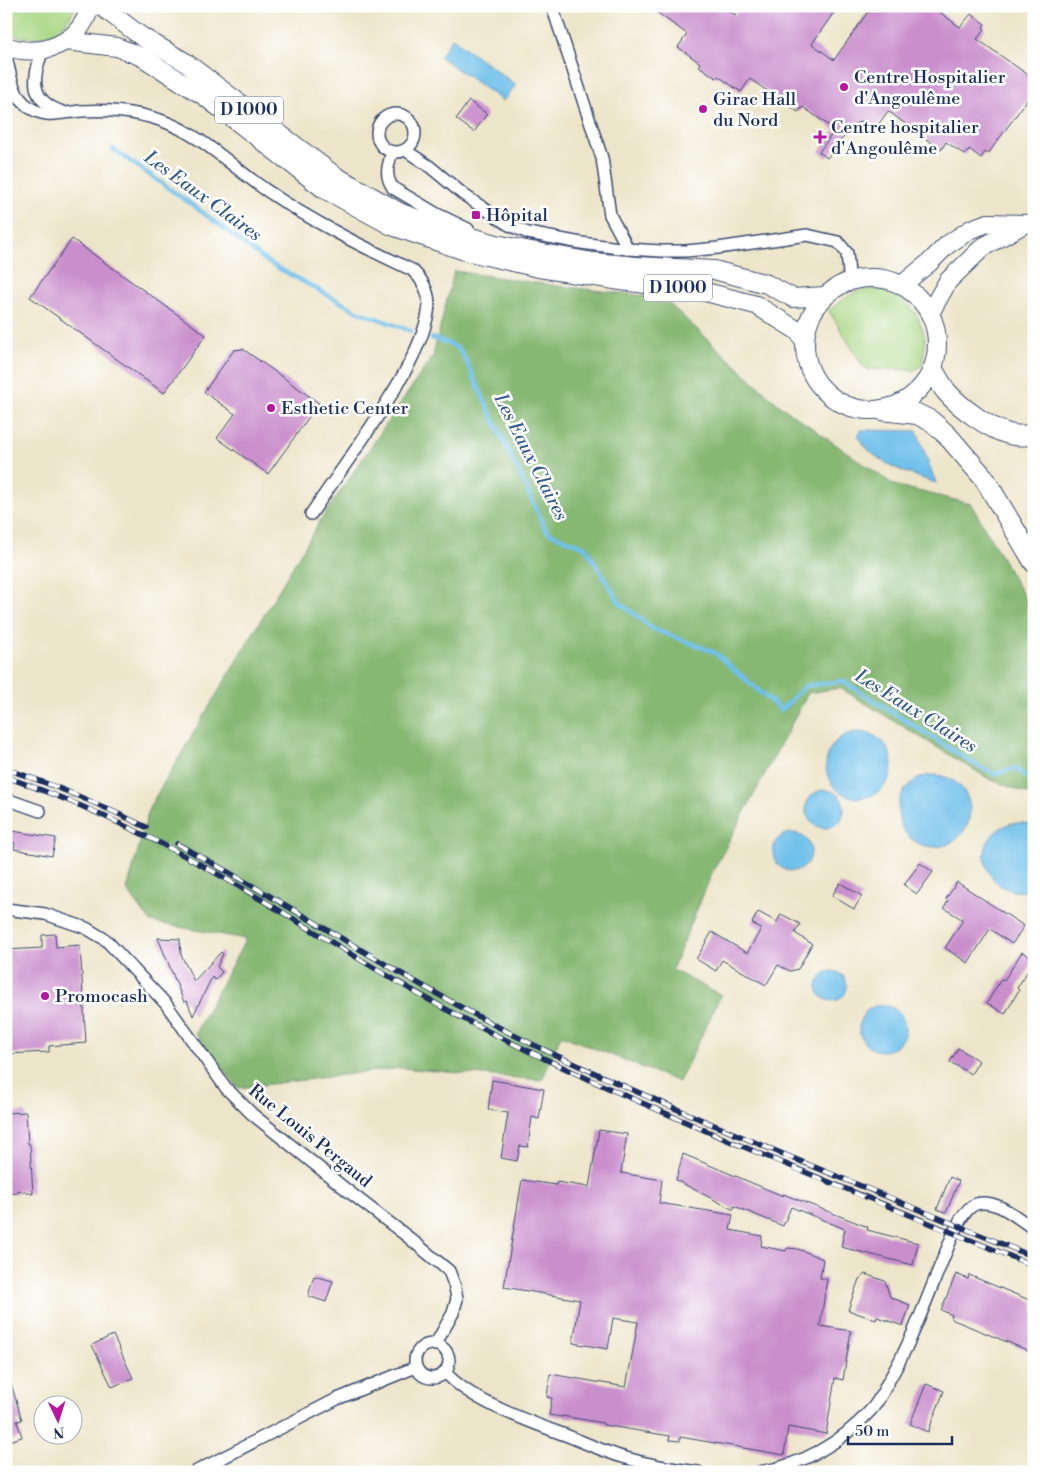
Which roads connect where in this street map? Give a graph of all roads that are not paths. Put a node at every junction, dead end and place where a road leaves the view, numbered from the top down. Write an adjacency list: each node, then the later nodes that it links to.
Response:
1 (90, 6): 4 (main road)
2 (101, 6): 12 (main road, D 1000)
3 (552, 6): 13 (street)
4 (66, 41): 6 (main road); 18 (main road, D 1000)
5 (6, 46): 6 (main road)
6 (43, 50): 8 (street)
7 (6, 58): 8 (street)
8 (67, 113): 22 (street)
9 (405, 150): 10 (street); 10 (street); 13 (street)
10 (392, 152): 12 (street)
11 (1029, 223): 15 (main road); 17 (main road)
12 (496, 244): 16 (main road, D 1000)
13 (626, 249): 14 (street)
14 (847, 282): 15 (main road); 16 (main road)
15 (902, 285): 17 (main road)
16 (825, 296): 18 (main road)
17 (930, 313): 19 (main road)
18 (804, 340): 20 (main road)
19 (933, 370): 20 (main road); 21 (highway)
20 (882, 410): 23 (highway)
21 (1034, 435)
22 (311, 514)
23 (1034, 562)
24 (6, 799): 25 (street)
25 (40, 811)
26 (6, 909): 28 (street, Rue Louis Pergaud)
27 (1034, 1229): 33 (street)
28 (435, 1345): 29 (street); 30 (street)
29 (416, 1367): 30 (street); 31 (street)
30 (445, 1372): 32 (street)
31 (195, 1472)
32 (698, 1472)
33 (760, 1472)

